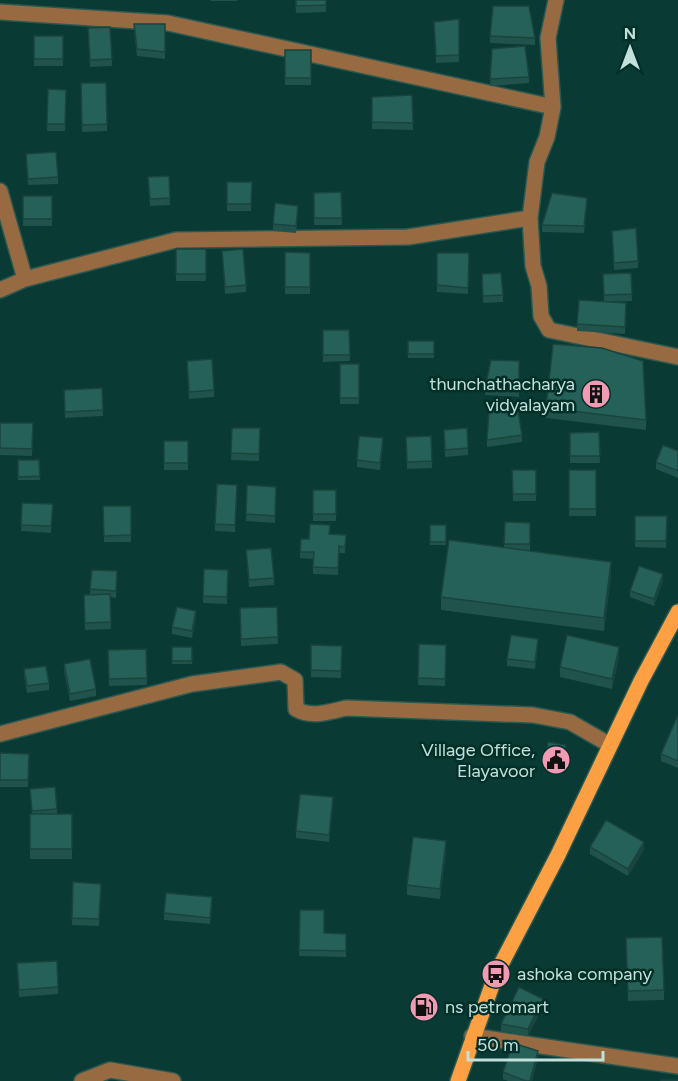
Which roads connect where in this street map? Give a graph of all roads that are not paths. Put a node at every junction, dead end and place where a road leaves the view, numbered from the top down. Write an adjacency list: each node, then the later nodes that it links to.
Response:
1 (556, 0): 3 (street)
2 (0, 12): 3 (street)
3 (553, 107): 5 (street)
4 (0, 191): 6 (street)
5 (530, 218): 6 (street); 8 (street)
6 (25, 279): 7 (street)
7 (0, 290)
8 (678, 357)
9 (678, 612): 11 (main road)
10 (0, 734): 11 (street)
11 (610, 745): 12 (main road)
12 (472, 1036): 13 (street); 16 (main road)
13 (678, 1066)
14 (82, 1081): 15 (street)
15 (172, 1081)
16 (458, 1081)

